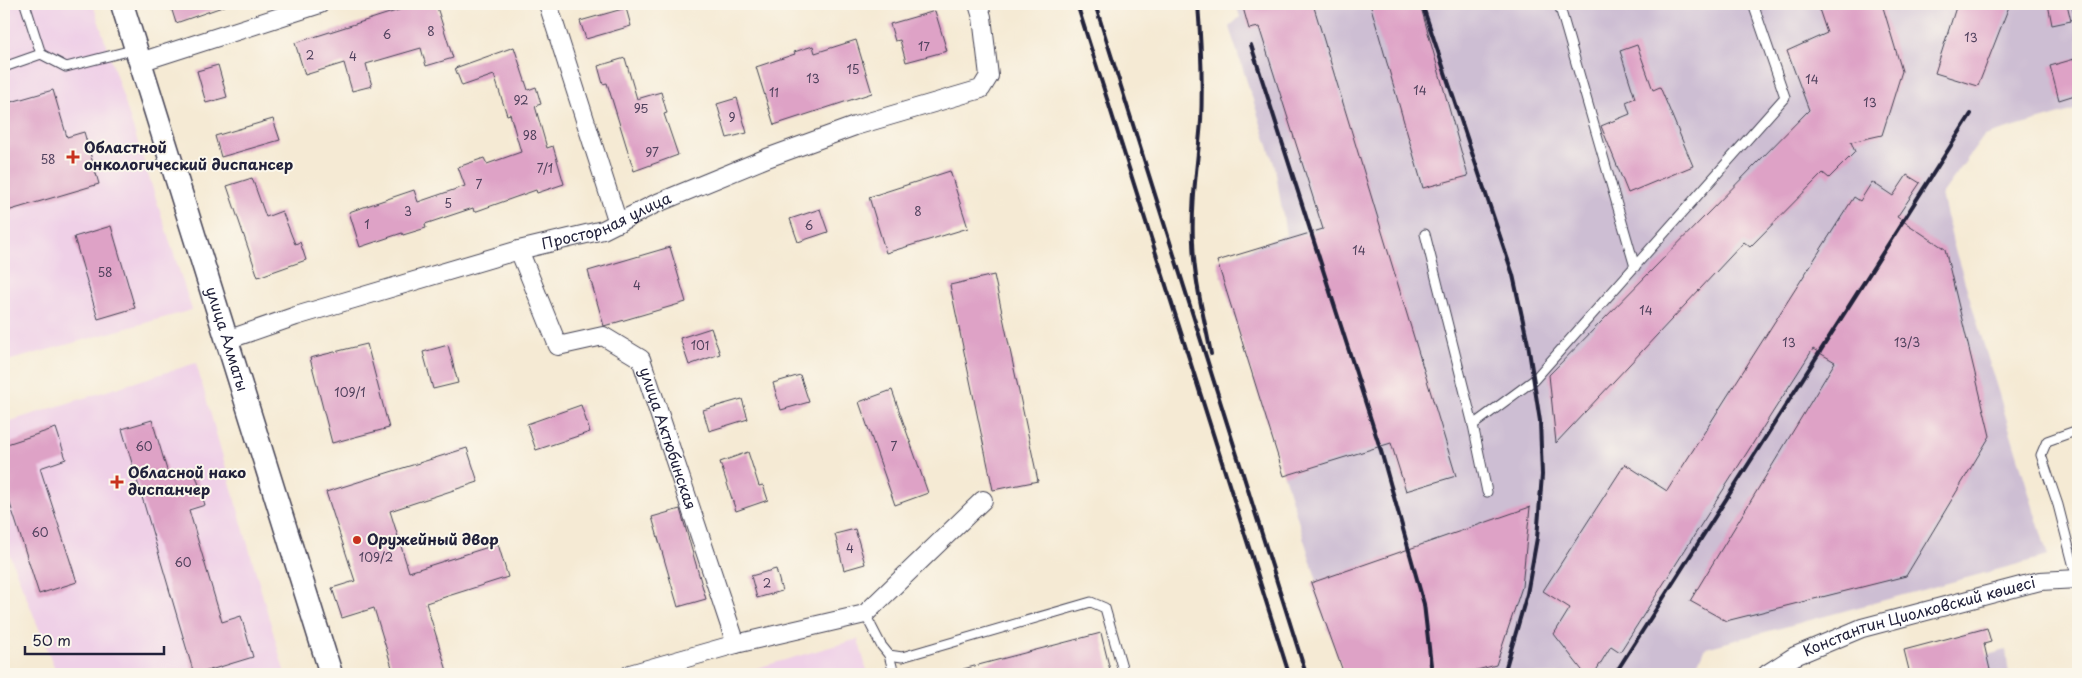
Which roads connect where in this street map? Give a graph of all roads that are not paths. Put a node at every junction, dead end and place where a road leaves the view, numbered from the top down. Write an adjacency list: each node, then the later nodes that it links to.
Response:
1 (25, 4): 10 (lane)
2 (122, 4): 11 (street, улица Алматы)
3 (320, 4): 11 (street)
4 (548, 4): 13 (street)
5 (978, 4): 13 (street, Просторная улица)
6 (1559, 4): 16 (lane)
7 (1753, 4): 16 (lane)
8 (2077, 4): 9 (lane)
9 (2078, 9)
10 (41, 54): 11 (lane); 12 (lane)
11 (138, 55): 17 (street, улица Алматы)
12 (4, 67)
13 (618, 223): 15 (street, Просторная улица)
14 (1425, 234): 18 (lane)
15 (519, 250): 17 (street, Просторная улица); 24 (street, улица Актюбинская)
16 (1635, 267): 18 (lane)
17 (227, 340): 26 (street, улица Алматы)
18 (1473, 425): 20 (lane)
19 (2078, 430): 22 (lane)
20 (1487, 492)
21 (983, 500): 23 (street)
22 (2078, 579): 30 (street, Константин Циолковский көшесі)
23 (865, 614): 24 (street); 25 (lane)
24 (736, 644): 27 (street)
25 (889, 655): 28 (lane); 29 (lane)
26 (331, 674)
27 (630, 674)
28 (894, 674)
29 (1124, 674)
30 (1767, 674)

